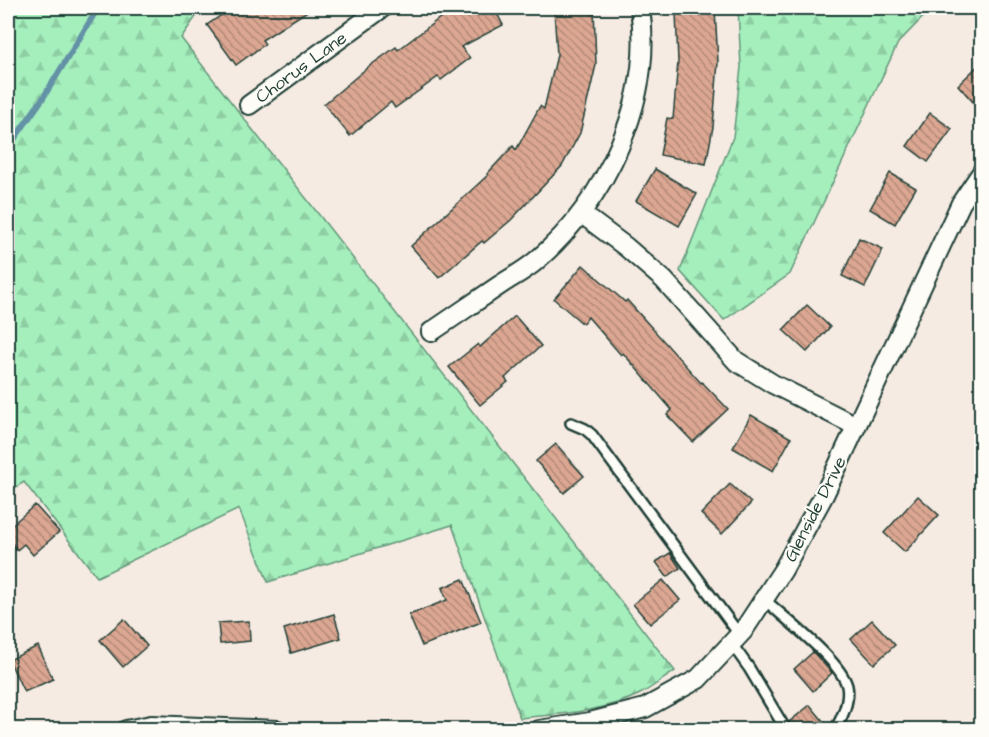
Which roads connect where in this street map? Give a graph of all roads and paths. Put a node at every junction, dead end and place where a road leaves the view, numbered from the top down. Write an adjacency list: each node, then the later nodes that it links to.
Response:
1 (382, 8): 3 (street, Chorus Lane)
2 (640, 8): 5 (street)
3 (249, 105)
4 (981, 172): 8 (street, Glenside Drive)
5 (582, 214): 6 (street); 8 (street)
6 (431, 332)
7 (571, 423): 10 (lane)
8 (856, 426): 9 (street, Glenside Drive)
9 (764, 599): 10 (street, Glenside Drive); 15 (lane)
10 (735, 639): 13 (street, Glenside Drive); 14 (lane)
11 (126, 729): 12 (street)
12 (278, 729)
13 (539, 729)
14 (786, 729)
15 (835, 729)

